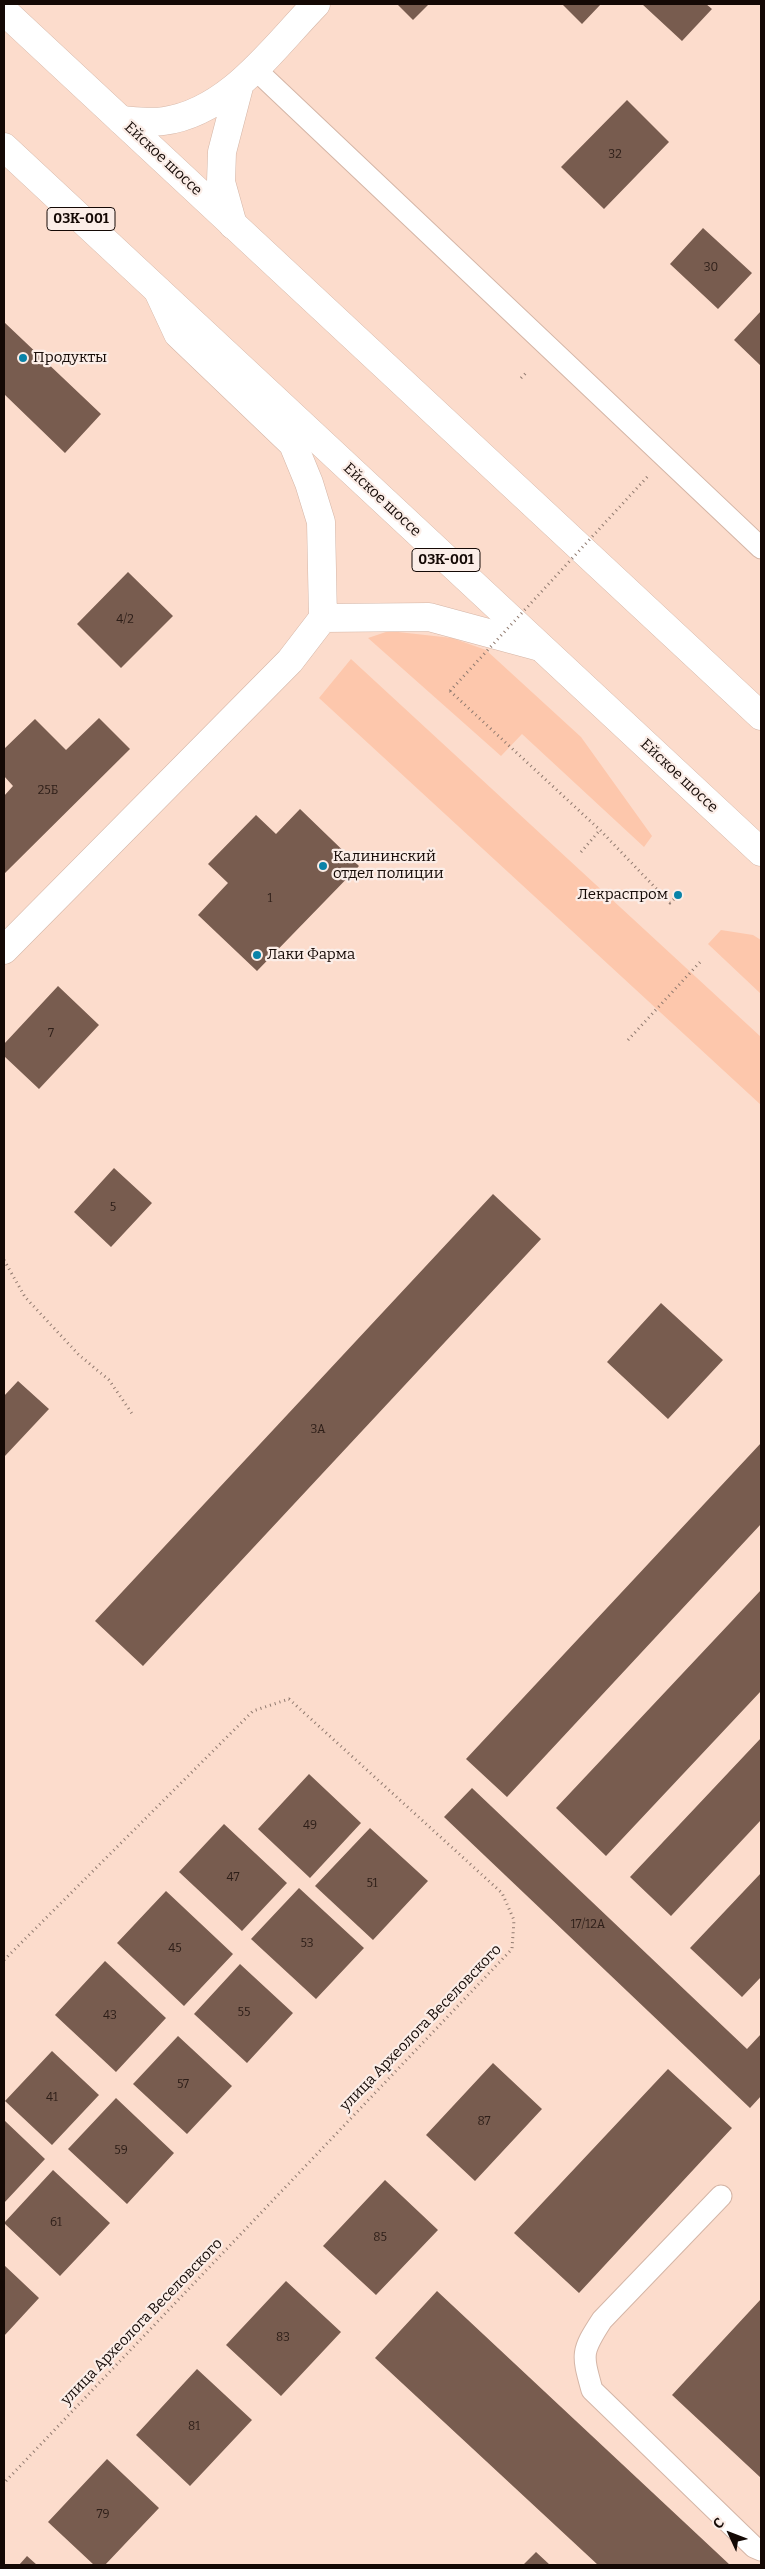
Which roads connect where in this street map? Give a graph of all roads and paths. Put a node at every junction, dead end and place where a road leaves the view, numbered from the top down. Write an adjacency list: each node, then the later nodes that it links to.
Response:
1 (316, 4): 3 (main road)
2 (4, 11): 4 (main road, Ейское шоссе)
3 (247, 75): 4 (main road); 6 (main road); 9 (lane)
4 (121, 120): 6 (main road, Ейское шоссе)
5 (4, 147): 7 (main road, Ейское шоссе / 03К-001)
6 (233, 225): 12 (main road, Ейское шоссе)
7 (158, 291): 10 (main road); 11 (main road, Ейское шоссе / 03К-001)
8 (649, 475): 13 (path, bridge)
9 (761, 548)
10 (323, 618): 11 (main road); 17 (main road)
11 (540, 647): 15 (main road, Ейское шоссе / 03К-001)
12 (761, 716)
13 (600, 830): 14 (path); 16 (path)
14 (581, 852)
15 (761, 852)
16 (678, 895)
17 (4, 950)
18 (701, 962): 19 (path)
19 (628, 1040)
20 (4, 1260): 21 (path)
21 (133, 1415)
22 (4, 1960): 24 (path, улица Археолога Веселовского)
23 (720, 2196): 25 (lane)
24 (4, 2483)
25 (761, 2550)

